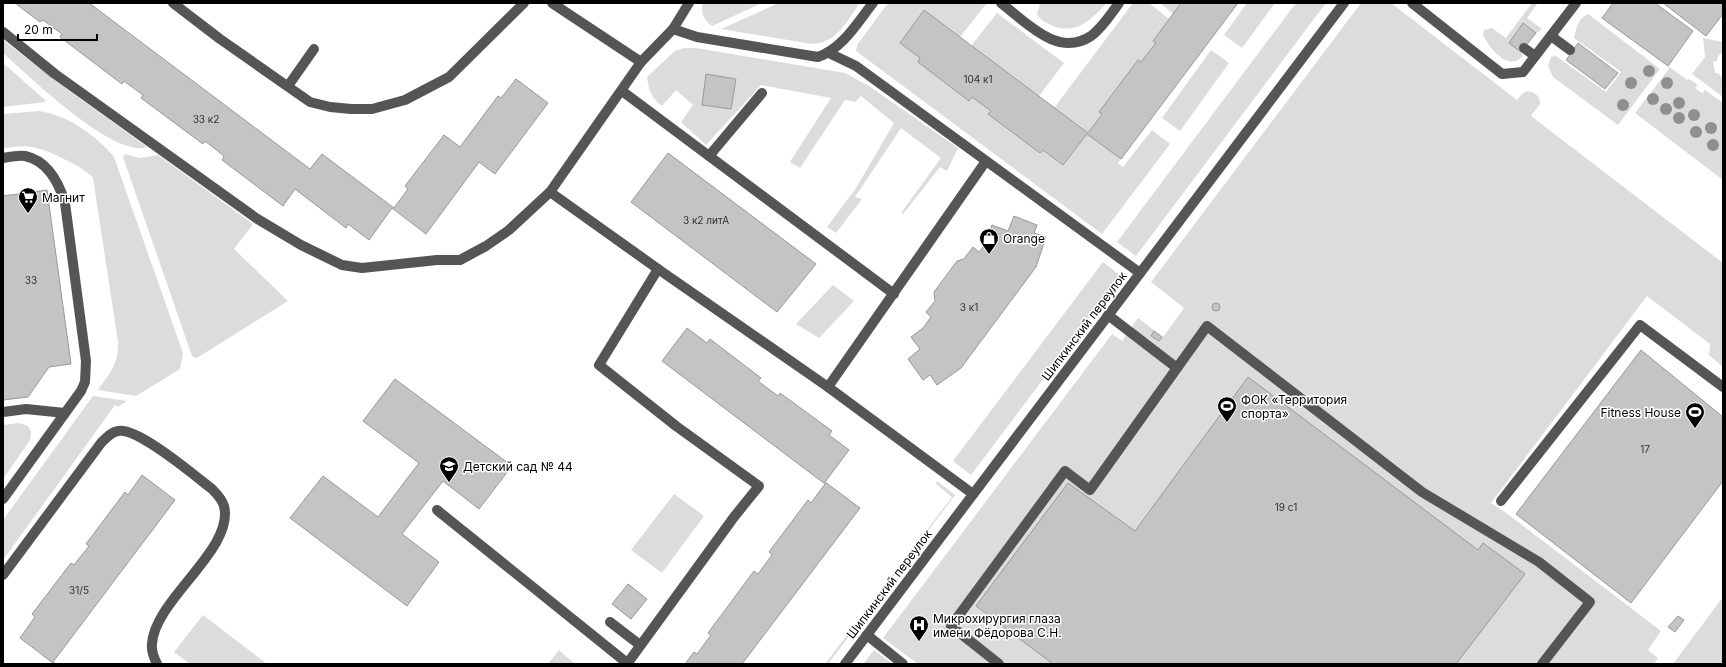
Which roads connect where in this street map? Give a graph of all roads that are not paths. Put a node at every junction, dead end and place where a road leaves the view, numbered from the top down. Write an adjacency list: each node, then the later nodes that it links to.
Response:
1 (173, 3): 20 (street)
2 (524, 3): 20 (street)
3 (552, 3): 19 (street)
4 (689, 3): 11 (street)
5 (873, 3): 17 (street)
6 (1001, 3): 7 (street)
7 (1119, 3)
8 (1344, 3): 28 (street, Шипкинский переулок)
9 (1412, 3): 18 (street)
10 (1576, 3): 13 (street)
11 (673, 29): 17 (street); 19 (street)
12 (3, 32): 26 (street)
13 (1551, 36): 16 (street); 18 (street)
14 (1524, 48): 18 (street)
15 (314, 49): 20 (street)
16 (1570, 50)
17 (829, 53): 25 (street)
18 (1535, 56)
19 (641, 62): 21 (street)
20 (288, 86)
21 (622, 91): 23 (street); 26 (street)
22 (762, 93): 23 (street)
23 (709, 156): 29 (street)
24 (3, 158): 35 (street)
25 (986, 161): 28 (street); 29 (street)
26 (550, 192): 27 (street)
27 (658, 269): 33 (street); 43 (street)
28 (1140, 273): 30 (street, Шипкинский переулок)
29 (894, 294): 33 (street)
30 (1108, 315): 31 (street); 36 (street, Шипкинский переулок)
31 (1177, 368): 48 (street); 49 (street)
32 (1723, 386): 38 (street)
33 (828, 387): 36 (street)
34 (3, 412): 35 (street)
35 (65, 412): 37 (street)
36 (973, 494): 42 (street, Шипкинский переулок)
37 (3, 499)
38 (1501, 502)
39 (437, 510): 45 (street)
40 (3, 575): 44 (street)
41 (610, 622): 43 (street)
42 (867, 635): 46 (street, Шипкинский переулок); 47 (street)
43 (640, 645): 45 (street)
44 (157, 664)
45 (627, 664)
46 (845, 664)
47 (903, 664)
48 (1000, 664)
49 (1542, 664)

